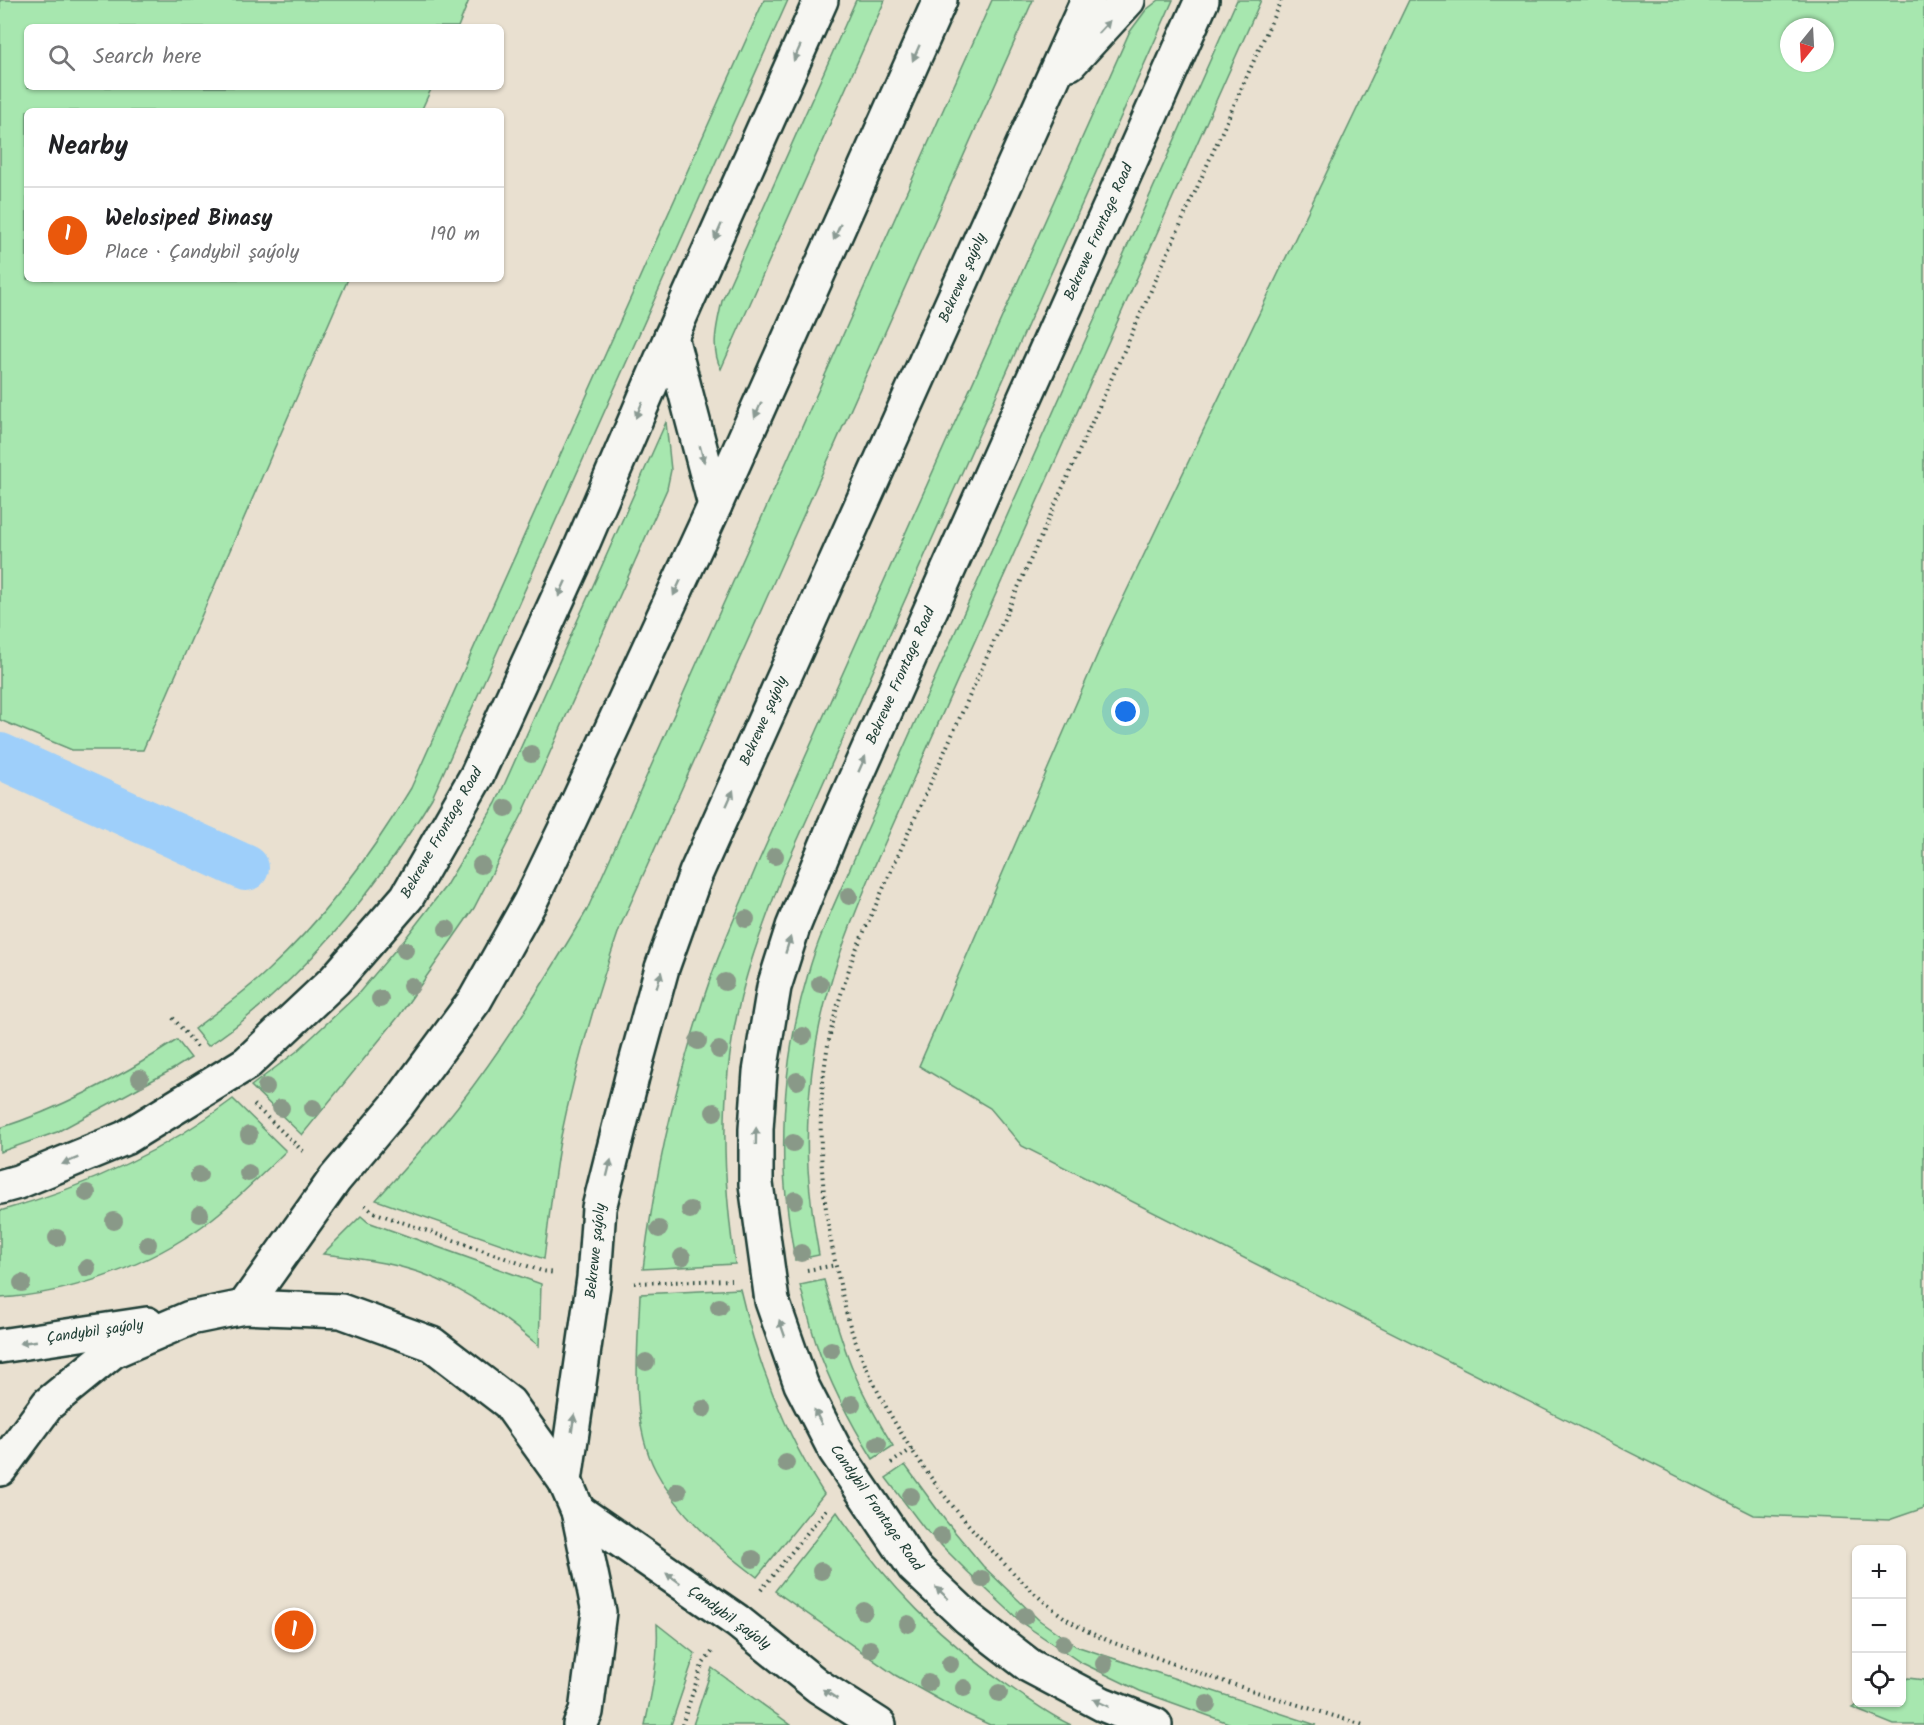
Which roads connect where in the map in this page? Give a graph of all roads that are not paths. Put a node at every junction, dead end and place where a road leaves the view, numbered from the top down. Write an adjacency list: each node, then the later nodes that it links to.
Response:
1 (821, 0): 7 (main road, Bekrewe Frontage Road, one-way to 7)
2 (940, 0): 8 (main road, one-way to 8)
3 (1088, 0): 6 (main road, Bekrewe şaýoly)
4 (1128, 0): 6 (main road, one-way to 4)
5 (1202, 0): 13 (main road, Bekrewe Frontage Road, one-way to 5)
6 (1051, 84): 15 (main road, Bekrewe şaýoly, one-way to 6)
7 (671, 337): 8 (main road, one-way to 8); 9 (main road, Bekrewe Frontage Road, one-way to 9)
8 (715, 505): 10 (main road, one-way to 10)
9 (0, 1187)
10 (244, 1307): 11 (main road); 15 (main road)
11 (190, 1318): 12 (main road, Çandybil şaýoly, one-way to 12); 14 (main road)
12 (0, 1346)
13 (801, 1384): 19 (main road, Candybil Frontage Road, one-way to 13)
14 (0, 1469)
15 (565, 1481): 16 (main road)
16 (578, 1511): 17 (main road); 18 (main road, Çandybil şaýoly, one-way to 16)
17 (580, 1725)
18 (879, 1725)
19 (1155, 1725)

